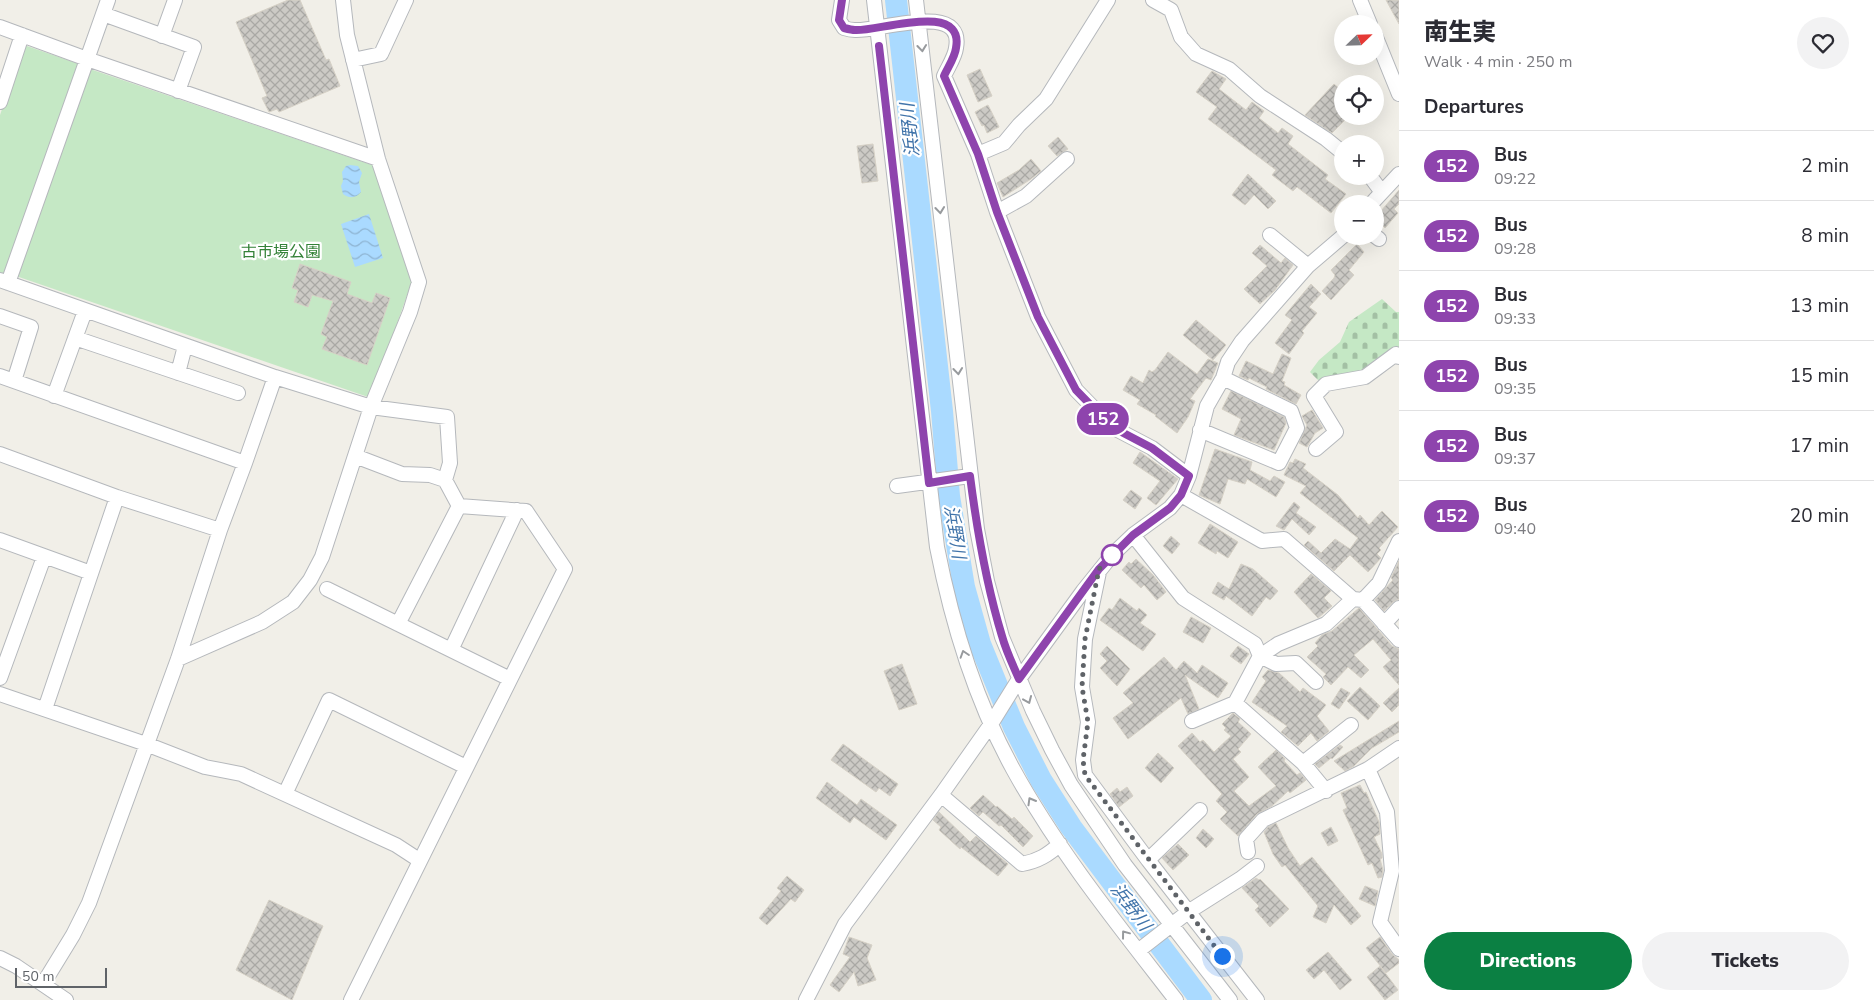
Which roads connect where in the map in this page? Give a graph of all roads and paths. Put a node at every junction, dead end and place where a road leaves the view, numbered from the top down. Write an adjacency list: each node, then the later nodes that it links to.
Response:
1 (108, 0): 11 (street)
2 (174, 0): 17 (street)
3 (343, 0): 20 (street)
4 (406, 0): 20 (street)
5 (842, 0): 14 (street)
6 (874, 0): 14 (street)
7 (916, 0): 13 (street)
8 (1108, 0): 25 (street)
9 (1153, 0): 24 (street)
10 (1360, 0): 12 (street)
11 (103, 14): 17 (street); 19 (street)
12 (1366, 15)
13 (919, 22): 14 (street); 25 (street); 55 (street, one-way to 55)
14 (877, 26): 58 (street)
15 (0, 27): 16 (street)
16 (22, 35): 19 (street); 23 (street)
17 (162, 36): 21 (street)
18 (1384, 58): 22 (street)
19 (87, 60): 21 (street); 36 (street)
20 (353, 60): 26 (street)
21 (178, 91): 26 (street)
22 (1399, 94)
23 (0, 102)
24 (1334, 146)
25 (978, 154): 32 (street)
26 (378, 159): 49 (street)
27 (1068, 159): 32 (street)
28 (1399, 174): 30 (street)
29 (1377, 185): 30 (street)
30 (1382, 191): 31 (street)
31 (1379, 195)
32 (997, 212): 56 (street)
33 (1270, 235): 35 (street)
34 (1334, 244): 35 (street)
35 (1308, 266): 45 (street)
36 (4, 282): 37 (street)
37 (85, 311): 39 (street); 40 (street)
38 (0, 316): 46 (street)
39 (76, 338): 42 (street); 48 (street)
40 (185, 346): 42 (street); 44 (street)
41 (1399, 357): 51 (street)
42 (178, 373): 47 (street)
43 (0, 376): 46 (street)
44 (275, 377): 49 (street); 54 (street)
45 (1223, 378): 50 (street); 50 (street)
46 (14, 381): 48 (street)
47 (238, 393)
48 (54, 396): 54 (street)
49 (371, 407): 53 (street); 57 (street)
50 (1200, 430): 56 (street)
51 (1316, 449)
52 (0, 454): 61 (street)
53 (355, 456): 57 (street); 79 (street)
54 (245, 464): 64 (street)
55 (970, 476): 58 (street); 82 (street)
56 (1189, 476): 60 (street)
57 (445, 480): 62 (street)
58 (929, 483): 59 (street); 88 (street, one-way to 58)
59 (897, 486)
60 (1181, 495): 65 (street); 72 (street)
61 (117, 497): 64 (street); 70 (street)
62 (459, 506): 63 (street); 74 (street)
63 (517, 510): 77 (street); 81 (street)
64 (220, 530): 79 (street)
65 (1133, 535): 69 (street); 78 (street)
66 (0, 540): 68 (street)
67 (1399, 541): 72 (street)
68 (44, 557): 70 (street); 80 (street)
69 (1099, 569): 82 (street); 95 (street)
70 (91, 573): 86 (street)
71 (327, 589): 74 (street)
72 (1358, 600): 75 (street); 78 (street)
73 (1399, 608): 75 (street)
74 (398, 624): 77 (street)
75 (1384, 624): 76 (street)
76 (1399, 640)
77 (451, 650): 81 (street)
78 (1260, 656): 83 (street); 85 (street)
79 (178, 659): 90 (street)
80 (0, 678)
81 (510, 679): 93 (street)
82 (1019, 679): 88 (street); 96 (street, one-way to 96)
83 (1316, 682)
84 (0, 694): 86 (street)
85 (1235, 703): 87 (street); 92 (street)
86 (44, 709): 90 (street)
87 (1192, 721)
88 (992, 724): 99 (street); 101 (street, one-way to 88)
89 (1351, 725): 92 (street)
90 (146, 744): 98 (street); 111 (street)
91 (1399, 748): 94 (street)
92 (1303, 763): 97 (street)
93 (466, 767): 98 (street); 103 (street)
94 (1368, 769): 97 (street); 108 (street)
95 (1085, 775): 96 (street); 104 (street)
96 (1071, 785): 107 (street)
97 (1326, 791): 102 (street)
98 (285, 794): 103 (street)
99 (941, 794): 101 (street); 114 (street)
100 (1200, 810): 104 (street)
101 (1060, 844): 109 (street, one-way to 101)
102 (1248, 852)
103 (419, 860): 113 (street)
104 (1148, 860): 106 (street)
105 (1257, 866): 106 (street)
106 (1188, 912): 107 (street); 117 (street)
107 (1172, 924): 109 (street); 116 (street)
108 (1399, 950)
109 (1138, 951): 115 (street)
110 (0, 958): 111 (street)
111 (43, 984): 112 (street)
112 (66, 1000)
113 (351, 1000)
114 (806, 1000)
115 (1176, 1000)
116 (1230, 1000)
117 (1257, 1000)

